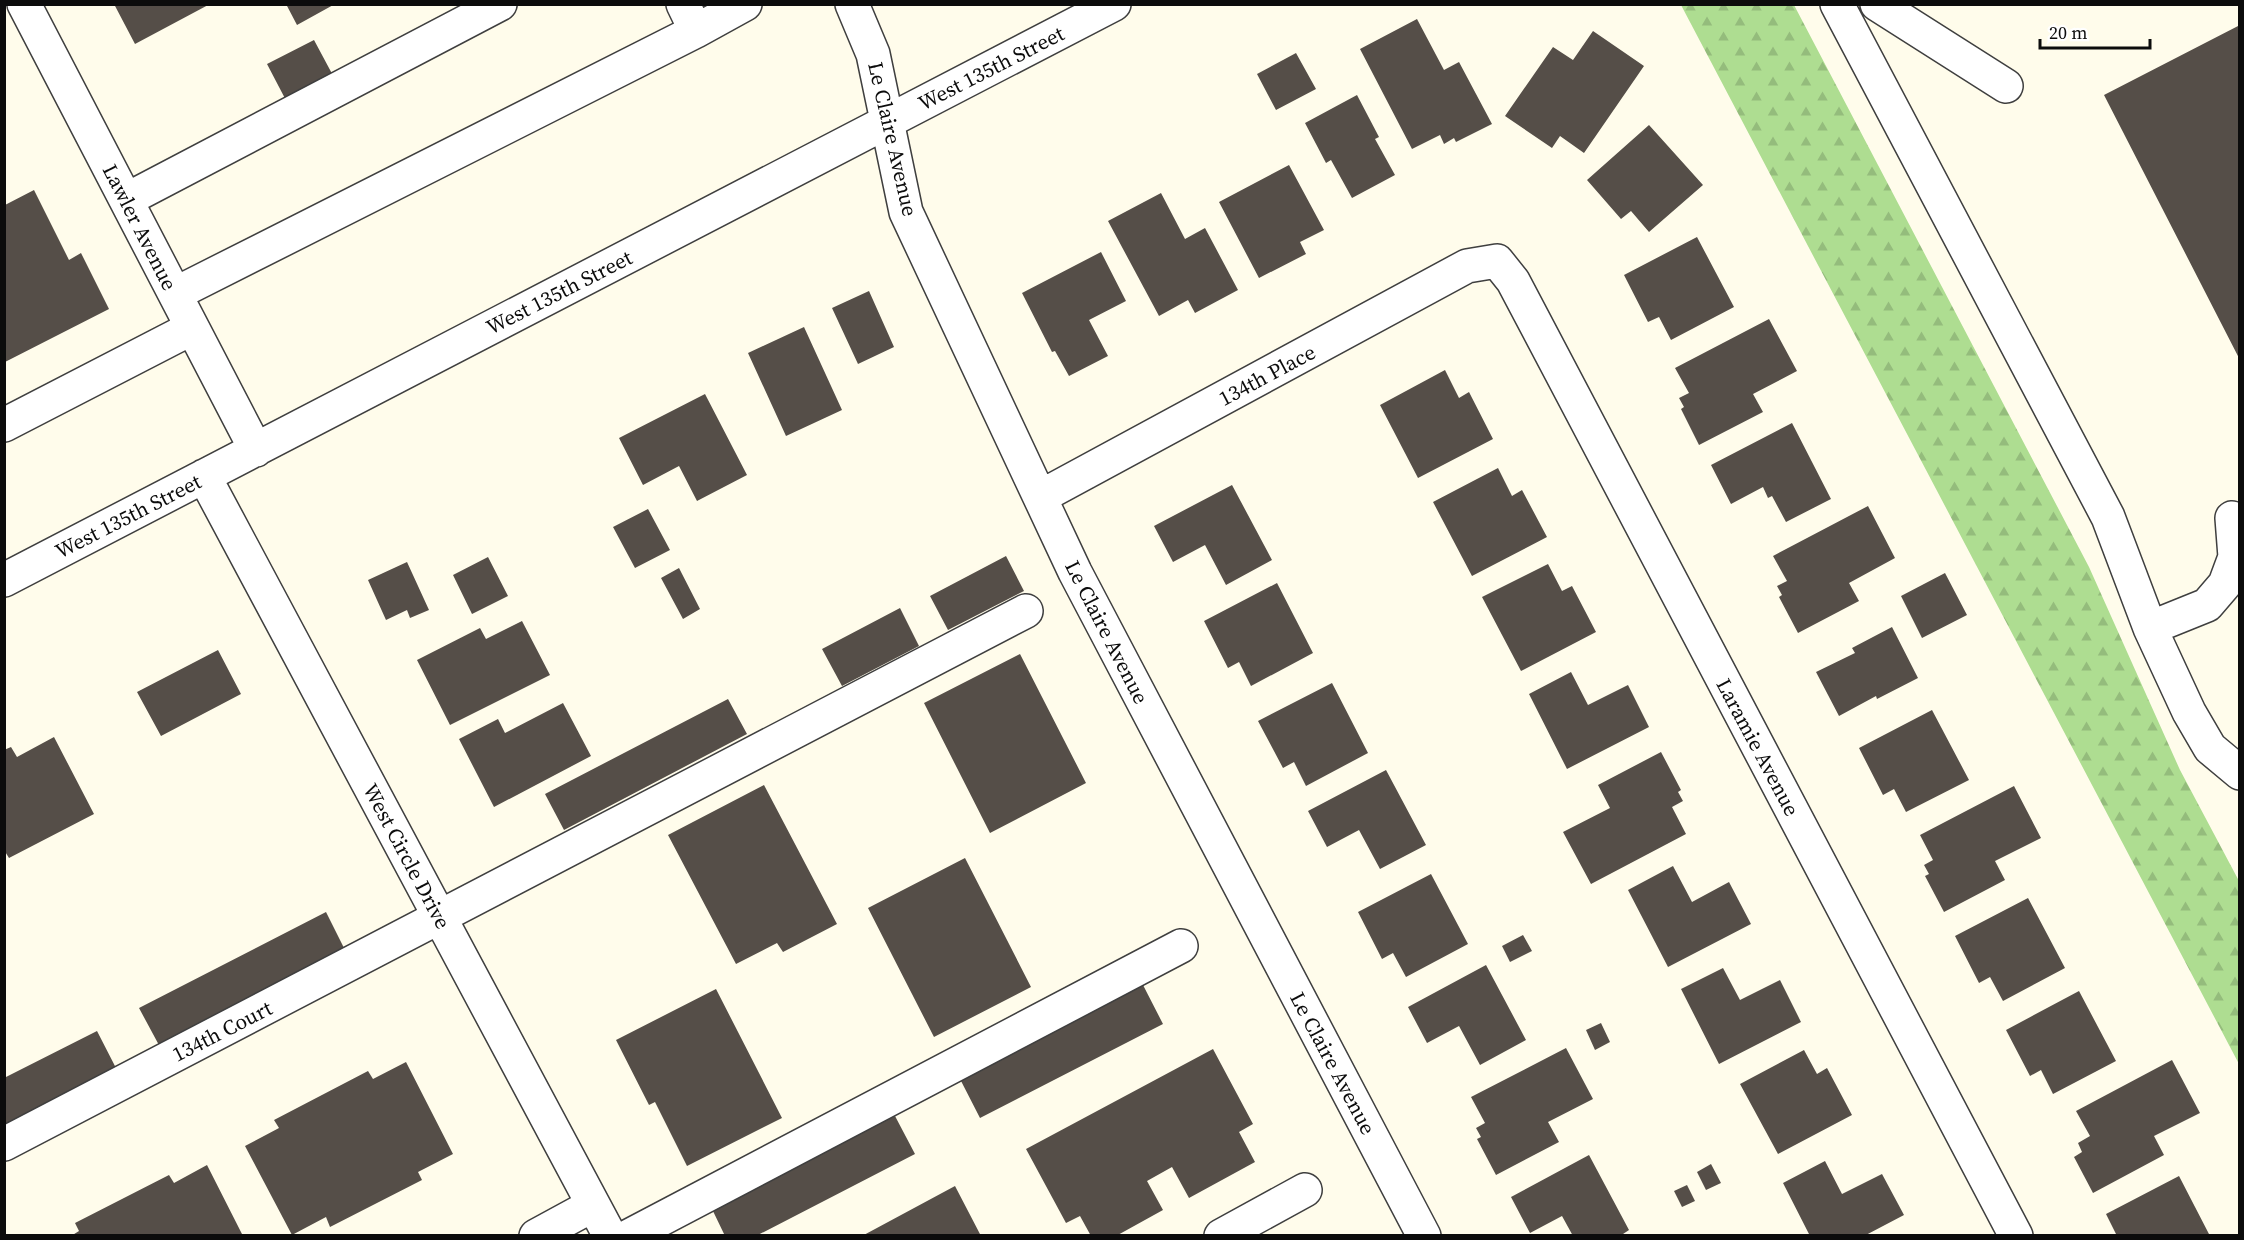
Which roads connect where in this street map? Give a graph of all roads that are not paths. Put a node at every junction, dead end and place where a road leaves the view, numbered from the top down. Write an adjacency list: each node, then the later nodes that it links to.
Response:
1 (24, 4): 11 (street, Lawler Avenue)
2 (500, 4): 11 (street)
3 (744, 4): 8 (street)
4 (852, 4): 10 (street, Le Claire Avenue)
5 (1114, 4): 10 (street, West 135th Street)
6 (1837, 4): 22 (street)
7 (1877, 4): 9 (street)
8 (689, 18): 13 (street)
9 (2006, 86)
10 (888, 122): 16 (street, West 135th Street); 18 (street, Le Claire Avenue)
11 (126, 200): 13 (street, Lawler Avenue)
12 (1497, 261): 18 (street, 134th Place); 34 (street, Laramie Avenue)
13 (175, 294): 14 (street, Lawler Avenue)
14 (192, 328): 15 (street); 16 (street, Lawler Avenue)
15 (4, 425)
16 (256, 450): 17 (street, West 135th Street)
17 (204, 476): 20 (street, West 135th Street); 24 (street, West Circle Drive)
18 (1040, 497): 33 (street, Le Claire Avenue)
19 (2232, 518): 22 (street)
20 (4, 580)
21 (1026, 611): 24 (street, 134th Court)
22 (2150, 628): 23 (street)
23 (2240, 773)
24 (440, 917): 26 (street, 134th Court); 28 (street, West Circle Drive)
25 (1180, 946): 31 (street)
26 (4, 1144)
27 (1305, 1190): 32 (street)
28 (594, 1205): 29 (street); 30 (street, West Circle Drive)
29 (536, 1236)
30 (610, 1236)
31 (629, 1236)
32 (1221, 1236)
33 (1424, 1236)
34 (2016, 1236)

